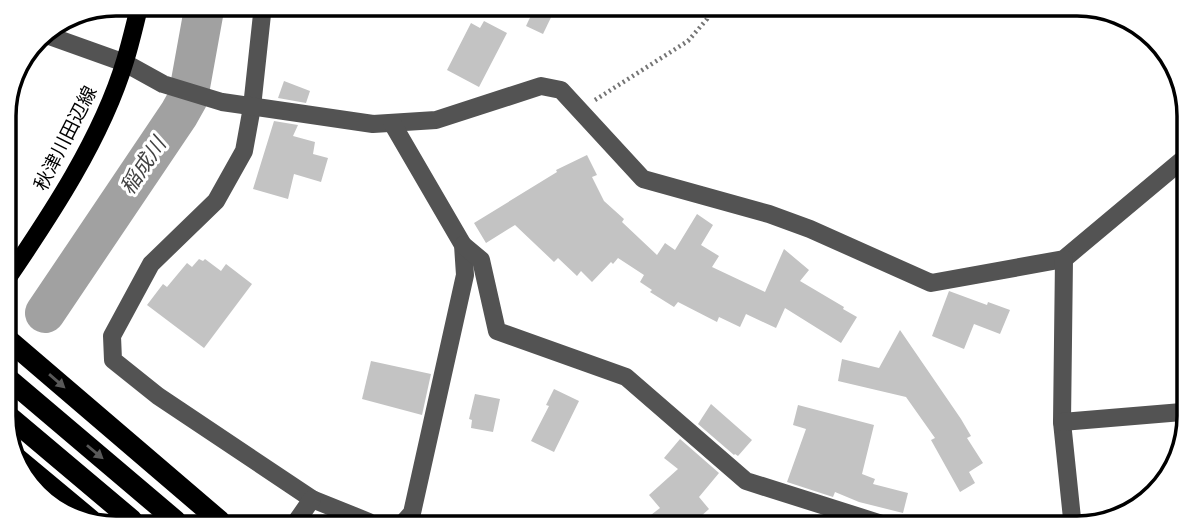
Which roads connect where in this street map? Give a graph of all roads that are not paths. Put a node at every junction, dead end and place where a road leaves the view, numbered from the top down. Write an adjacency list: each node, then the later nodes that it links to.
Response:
1 (137, 16): 4 (main road, 秋津川田辺線)
2 (262, 16): 5 (street)
3 (54, 38): 4 (street)
4 (125, 63): 5 (street); 10 (main road, 秋津川田辺線)
5 (252, 107): 6 (street); 17 (street)
6 (392, 123): 8 (street); 9 (street)
7 (1177, 164): 9 (street)
8 (463, 245): 24 (street); 25 (street)
9 (1064, 258): 14 (street)
10 (16, 264)
11 (16, 346): 21 (highway, one-way to 21)
12 (16, 385): 20 (highway, one-way to 20)
13 (1177, 412): 14 (street)
14 (1062, 422): 26 (street)
15 (17, 423): 19 (highway)
16 (32, 471): 18 (highway)
17 (312, 499): 22 (street); 23 (street)
18 (78, 509)
19 (127, 516)
20 (170, 516)
21 (214, 516)
22 (300, 516)
23 (354, 516)
24 (409, 516)
25 (857, 516)
26 (1072, 516)

